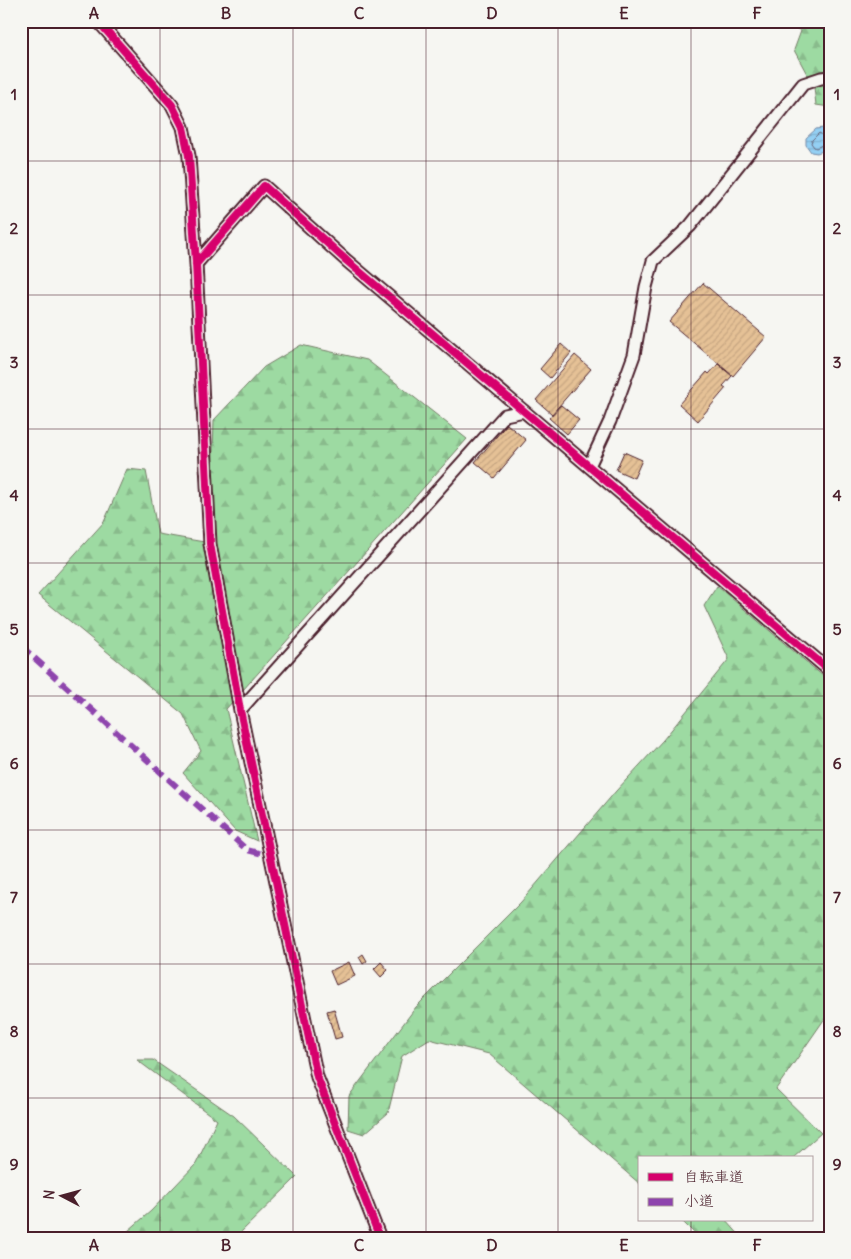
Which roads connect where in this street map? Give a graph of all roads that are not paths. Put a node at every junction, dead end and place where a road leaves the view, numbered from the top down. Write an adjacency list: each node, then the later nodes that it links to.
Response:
1 (98, 21): 3 (street)
2 (830, 77): 5 (street)
3 (196, 264): 4 (street); 7 (street)
4 (524, 411): 5 (street); 7 (street)
5 (589, 466): 6 (street)
6 (830, 671)
7 (240, 710): 8 (street)
8 (380, 1238)

